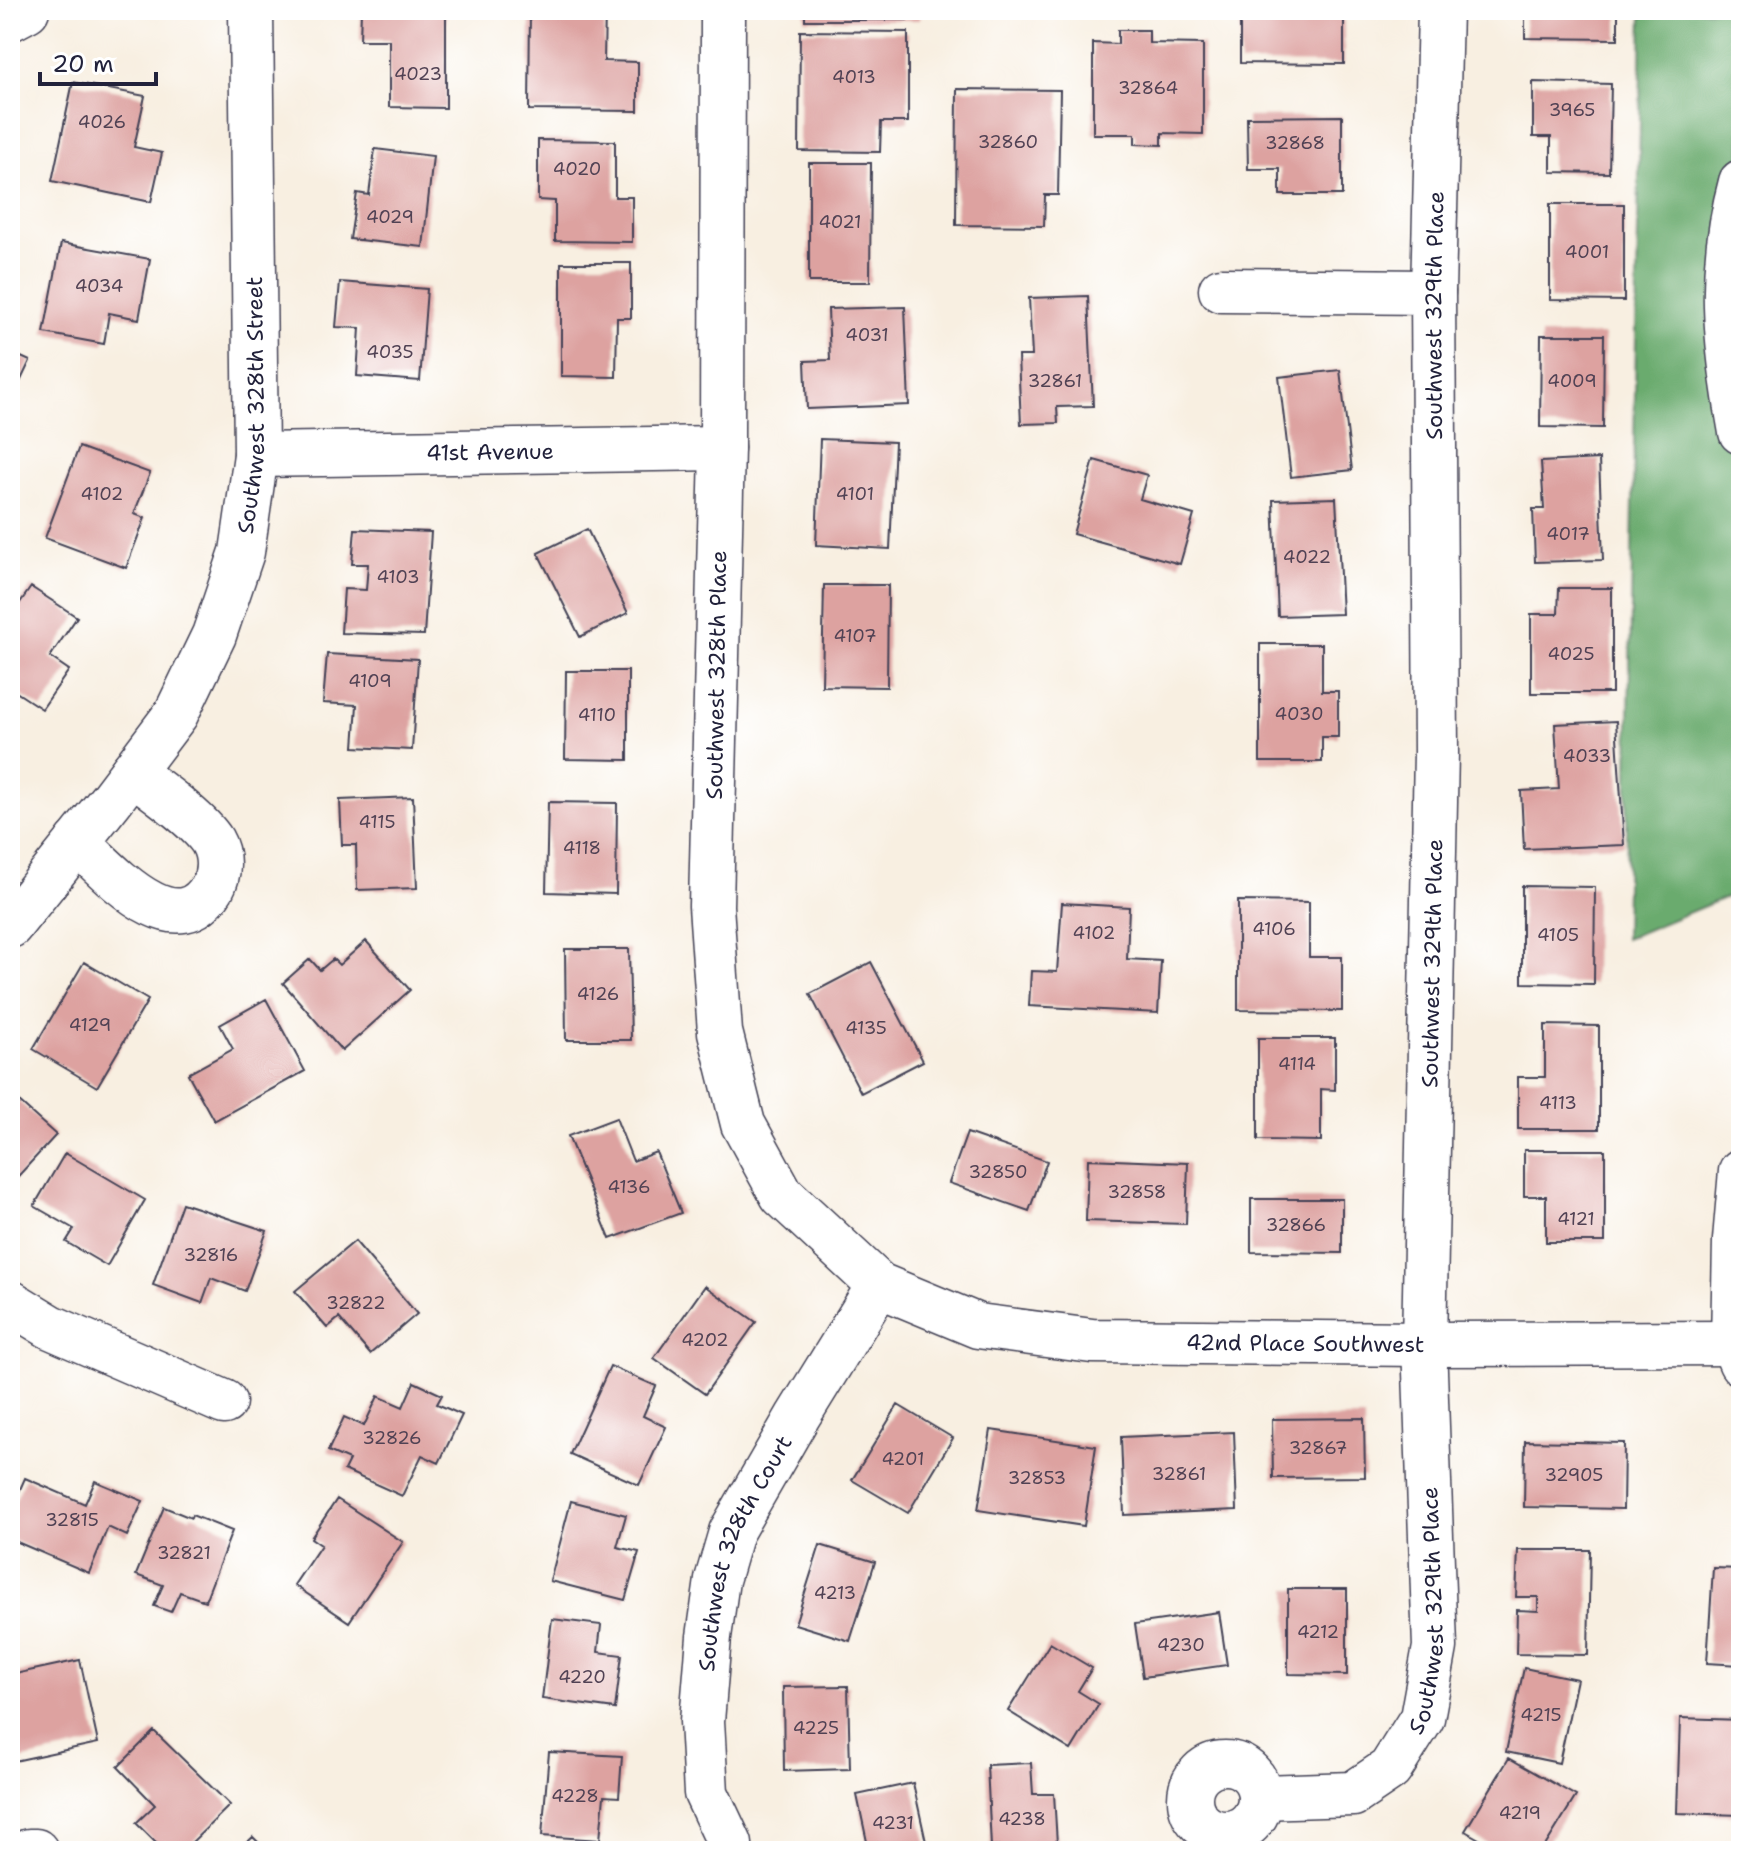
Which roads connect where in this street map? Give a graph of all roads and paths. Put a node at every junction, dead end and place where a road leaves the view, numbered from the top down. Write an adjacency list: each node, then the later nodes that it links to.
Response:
1 (27, 10): 5 (street)
2 (251, 10): 11 (street, Southwest 328th Street)
3 (723, 10): 10 (street, Southwest 328th Place)
4 (1440, 10): 8 (street, Southwest 329th Place)
5 (10, 19)
6 (1741, 182): 9 (street)
7 (1221, 290): 8 (street)
8 (1433, 292): 18 (street, Southwest 329th Place)
9 (1741, 432)
10 (722, 448): 11 (street, 41st Avenue); 16 (street, Southwest 328th Place)
11 (256, 455): 12 (street, Southwest 328th Street)
12 (132, 772): 13 (street, Southwest 328th Street); 13 (street)
13 (77, 842): 14 (street, Southwest 328th Street)
14 (10, 926)
15 (1741, 1171): 19 (street)
16 (879, 1285): 18 (street, 42nd Place Southwest); 22 (street, Southwest 328th Court)
17 (10, 1302): 20 (street)
18 (1424, 1344): 19 (street, 42nd Place Southwest); 21 (street, Southwest 329th Place)
19 (1738, 1350)
20 (224, 1402)
21 (1260, 1797)
22 (738, 1849)
23 (29, 1851): 24 (street)
24 (36, 1851)

